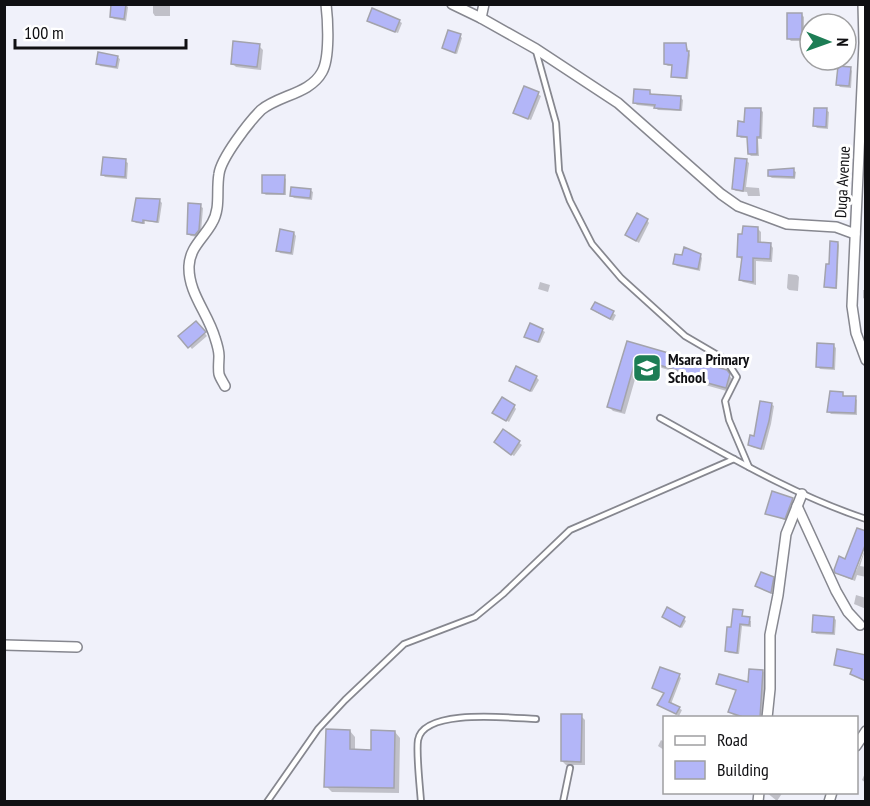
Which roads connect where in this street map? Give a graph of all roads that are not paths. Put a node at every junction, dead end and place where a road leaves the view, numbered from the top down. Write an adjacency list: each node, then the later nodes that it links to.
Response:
1 (326, 4): 11 (street)
2 (452, 4): 5 (street)
3 (484, 4): 5 (street)
4 (863, 4): 6 (street, Duga Avenue)
5 (482, 18): 7 (street)
6 (865, 43): 8 (street, Duga Avenue)
7 (536, 48): 8 (street); 14 (lane)
8 (855, 234): 9 (street, Duga Avenue)
9 (863, 350): 10 (street, Duga Avenue)
10 (866, 360)
11 (225, 386)
12 (660, 418): 13 (lane)
13 (734, 459): 14 (lane); 24 (lane)
14 (749, 467): 15 (lane)
15 (802, 494): 16 (street); 17 (lane)
16 (797, 506): 18 (street); 21 (street)
17 (866, 519)
18 (860, 625)
19 (4, 645): 20 (street)
20 (77, 647)
21 (767, 716)
22 (536, 719): 25 (lane)
23 (570, 768): 26 (lane)
24 (267, 801)
25 (421, 801)
26 (563, 801)

